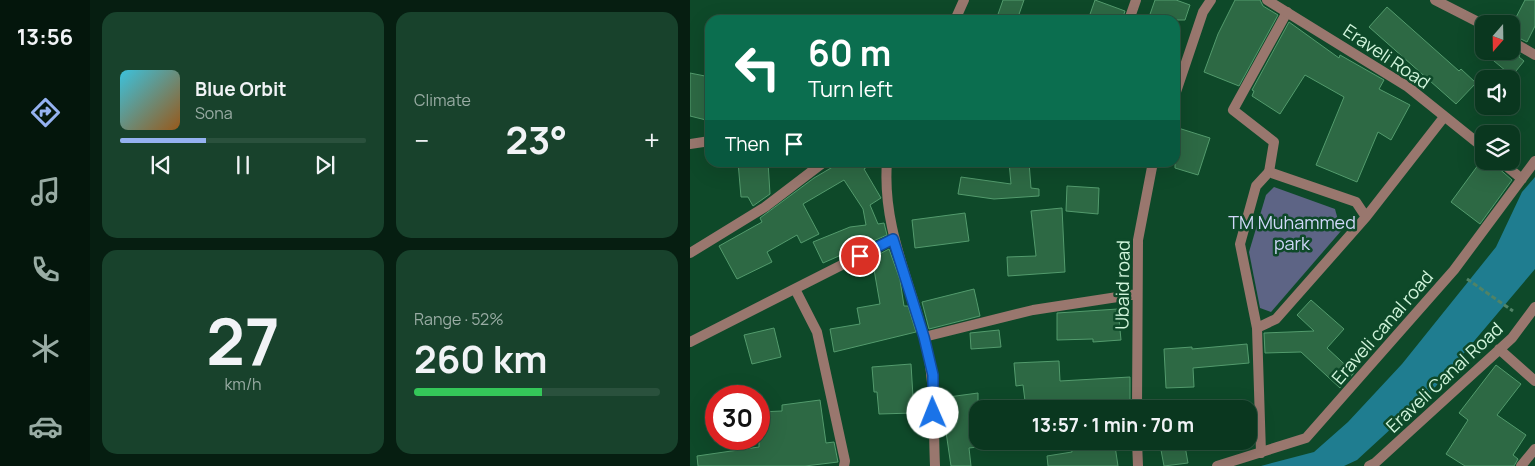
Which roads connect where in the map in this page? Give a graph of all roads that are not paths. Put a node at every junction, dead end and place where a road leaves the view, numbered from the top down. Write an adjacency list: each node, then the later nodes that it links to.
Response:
1 (964, 0): 7 (street)
2 (1136, 0): 8 (street)
3 (1211, 0): 12 (street)
4 (1267, 0): 6 (street, Eraveli Road)
5 (1435, 0): 9 (street)
6 (1287, 12): 13 (street, Eraveli Road); 22 (street)
7 (957, 15)
8 (1131, 15)
9 (1475, 20)
10 (1520, 46): 11 (street)
11 (1535, 55)
12 (1180, 80)
13 (1444, 116): 14 (street, Eraveli Road); 24 (street)
14 (1475, 141)
15 (705, 142): 16 (street)
16 (690, 144)
17 (1535, 161): 23 (street, Eraveli canal road)
18 (818, 167): 26 (street)
19 (887, 167): 25 (street)
20 (1152, 167): 28 (street, Ubaid road)
21 (1511, 170): 23 (street)
22 (1269, 172): 24 (street); 30 (street)
23 (1522, 179): 38 (street, Eraveli canal road)
24 (1366, 217): 30 (street)
25 (893, 239): 27 (street); 31 (street)
26 (690, 253)
27 (795, 289): 32 (street); 39 (street)
28 (1137, 294): 31 (street); 35 (street, Ubaid road)
29 (1535, 307): 33 (street, Eraveli Canal Road)
30 (1257, 328): 38 (street)
31 (924, 337): 40 (street)
32 (690, 342)
33 (1499, 349): 34 (street); 43 (street, Eraveli Canal Road)
34 (1535, 380)
35 (1137, 400)
36 (1535, 449): 44 (street)
37 (1137, 450): 41 (street)
38 (1261, 453): 42 (street, Eraveli canal road)
39 (844, 466)
40 (935, 466)
41 (1138, 466)
42 (1217, 466)
43 (1369, 466)
44 (1521, 466)

